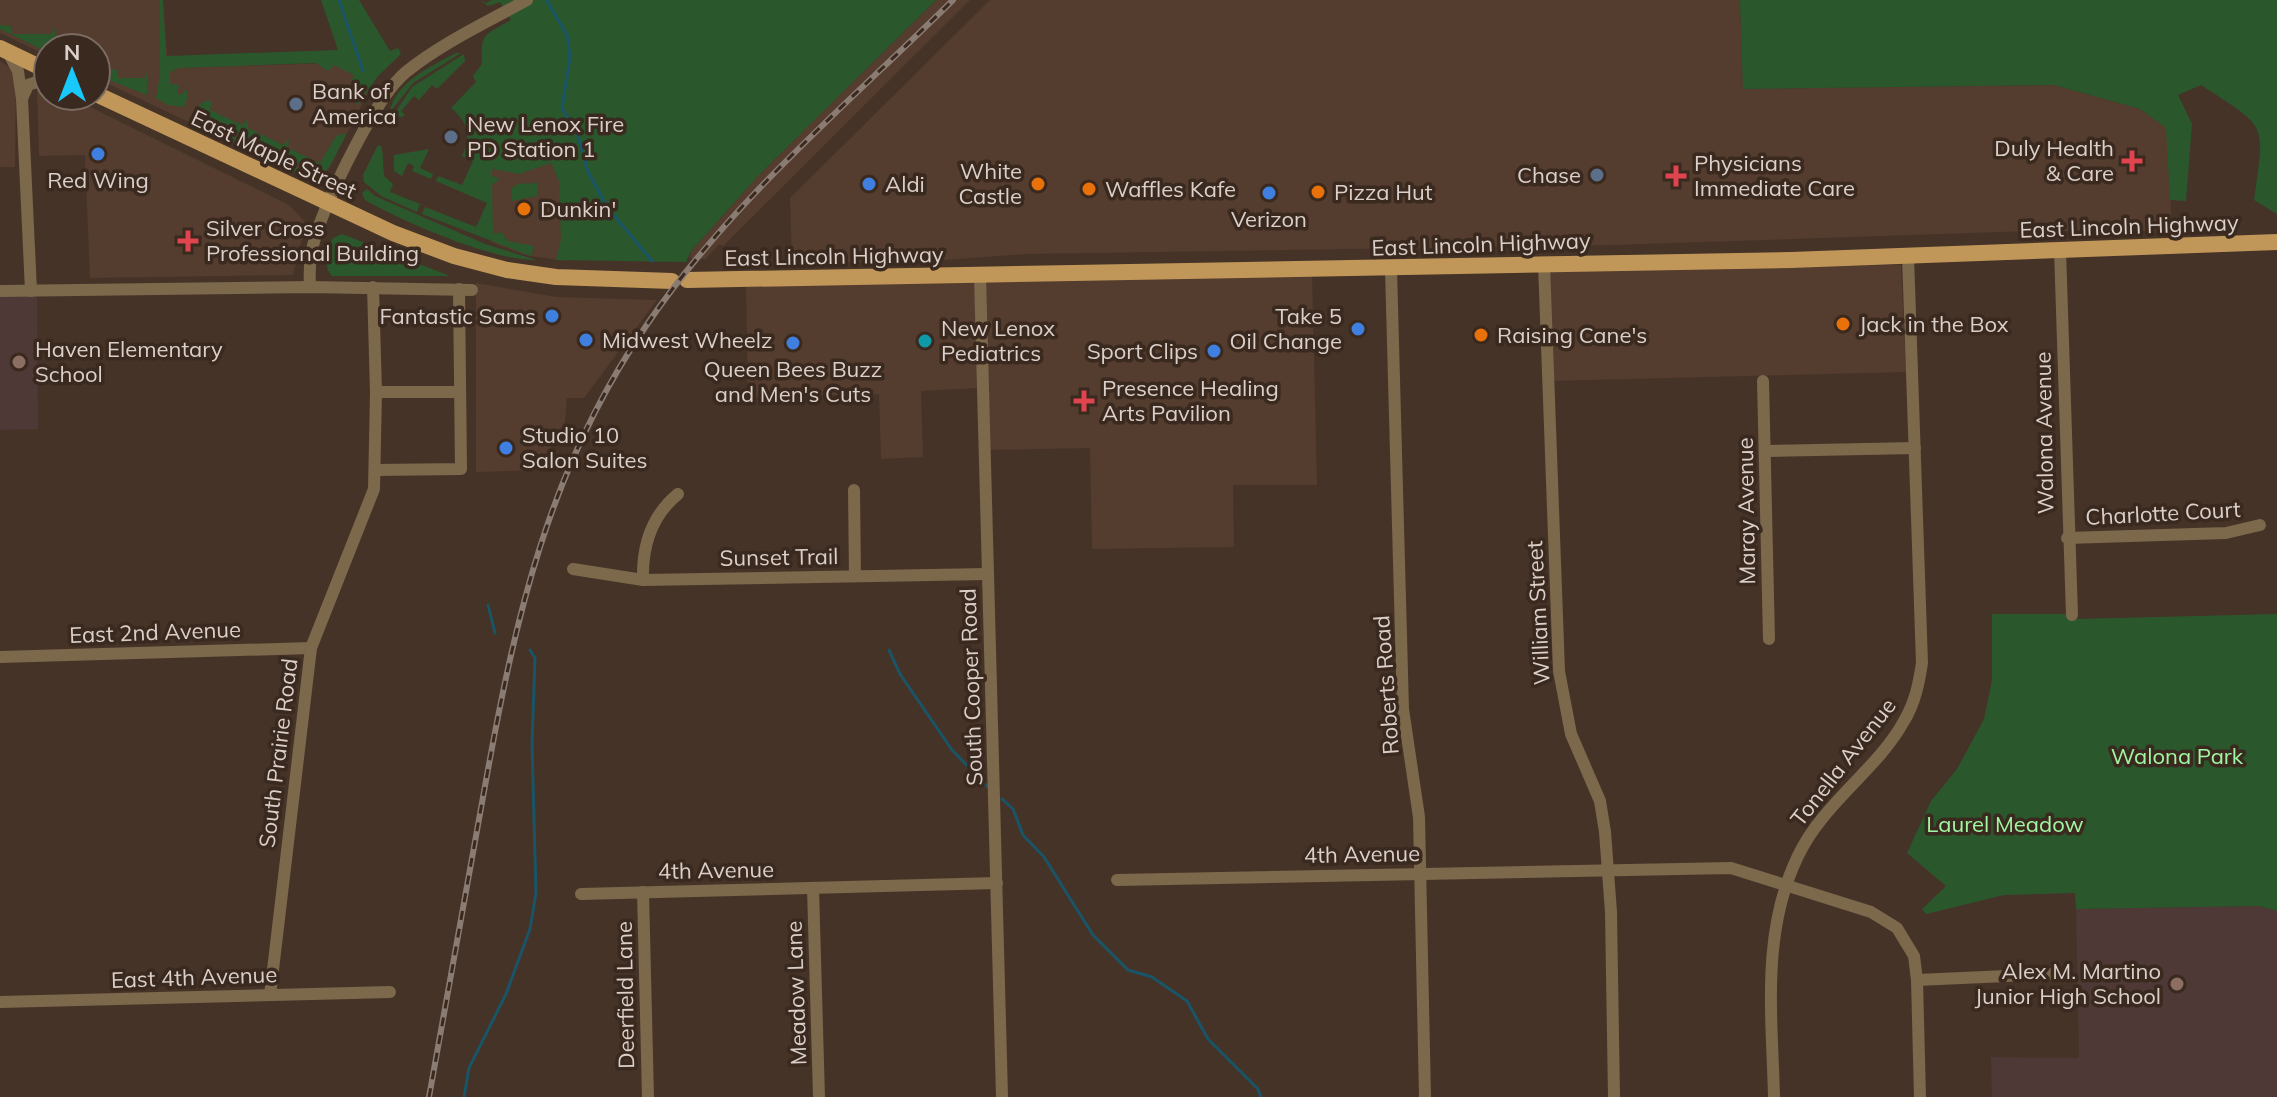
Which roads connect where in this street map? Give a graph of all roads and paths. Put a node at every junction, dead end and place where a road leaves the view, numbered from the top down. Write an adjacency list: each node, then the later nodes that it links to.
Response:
1 (527, 0): 7 (street)
2 (4, 50): 3 (main road); 5 (street)
3 (32, 63)
4 (32, 84): 5 (street)
5 (22, 99): 18 (street)
6 (112, 102): 7 (main road, East Maple Street)
7 (330, 204): 14 (main road, East Maple Street); 15 (street)
8 (2277, 242): 9 (main road, East Lincoln Highway)
9 (2060, 250): 10 (main road, East Lincoln Highway); 28 (street, Walona Avenue)
10 (1908, 256): 11 (main road, East Lincoln Highway); 22 (street, Tonella Avenue)
11 (1544, 264): 12 (main road, East Lincoln Highway); 37 (street, William Street)
12 (1391, 269): 13 (main road, East Lincoln Highway); 38 (street, Roberts Road)
13 (980, 276): 14 (main road, East Lincoln Highway); 30 (street, South Cooper Road)
14 (679, 280)
15 (310, 287): 16 (street); 18 (street)
16 (373, 287): 20 (street, South Prairie Road); 21 (street)
17 (0, 291): 18 (street)
18 (31, 291)
19 (1763, 381): 23 (street, Maray Avenue)
20 (376, 392): 21 (street); 24 (street, South Prairie Road)
21 (460, 392): 24 (street)
22 (1915, 448): 23 (street); 41 (street, Tonella Avenue)
23 (1765, 451): 34 (street, Maray Avenue)
24 (376, 470): 35 (street, South Prairie Road)
25 (854, 490): 31 (street)
26 (678, 494): 32 (street)
27 (2260, 525): 28 (street, Charlotte Court)
28 (2067, 538): 33 (street, Walona Avenue)
29 (573, 569): 32 (street, Sunset Trail)
30 (987, 574): 31 (street, Sunset Trail); 40 (street, South Cooper Road)
31 (855, 576): 32 (street, Sunset Trail)
32 (643, 580)
33 (2072, 615)
34 (1769, 639)
35 (311, 648): 36 (street, East 2nd Avenue); 48 (street, South Prairie Road)
36 (0, 657)
37 (1608, 868): 38 (street, 4th Avenue); 41 (street); 54 (street, William Street)
38 (1420, 873): 39 (street, 4th Avenue); 53 (street, Roberts Road)
39 (1117, 880)
40 (997, 883): 42 (street, 4th Avenue); 52 (street, South Cooper Road)
41 (1787, 885): 46 (street); 55 (street, Tonella Avenue)
42 (813, 888): 43 (street, 4th Avenue); 51 (street, Meadow Lane)
43 (643, 892): 44 (street, 4th Avenue); 50 (street, Deerfield Lane)
44 (581, 894)
45 (2051, 974): 46 (street)
46 (1917, 980): 56 (street)
47 (390, 992): 48 (street, East 4th Avenue)
48 (270, 995): 49 (street, East 4th Avenue)
49 (0, 1002)
50 (648, 1097)
51 (819, 1097)
52 (1002, 1097)
53 (1425, 1097)
54 (1614, 1097)
55 (1774, 1097)
56 (1920, 1097)

